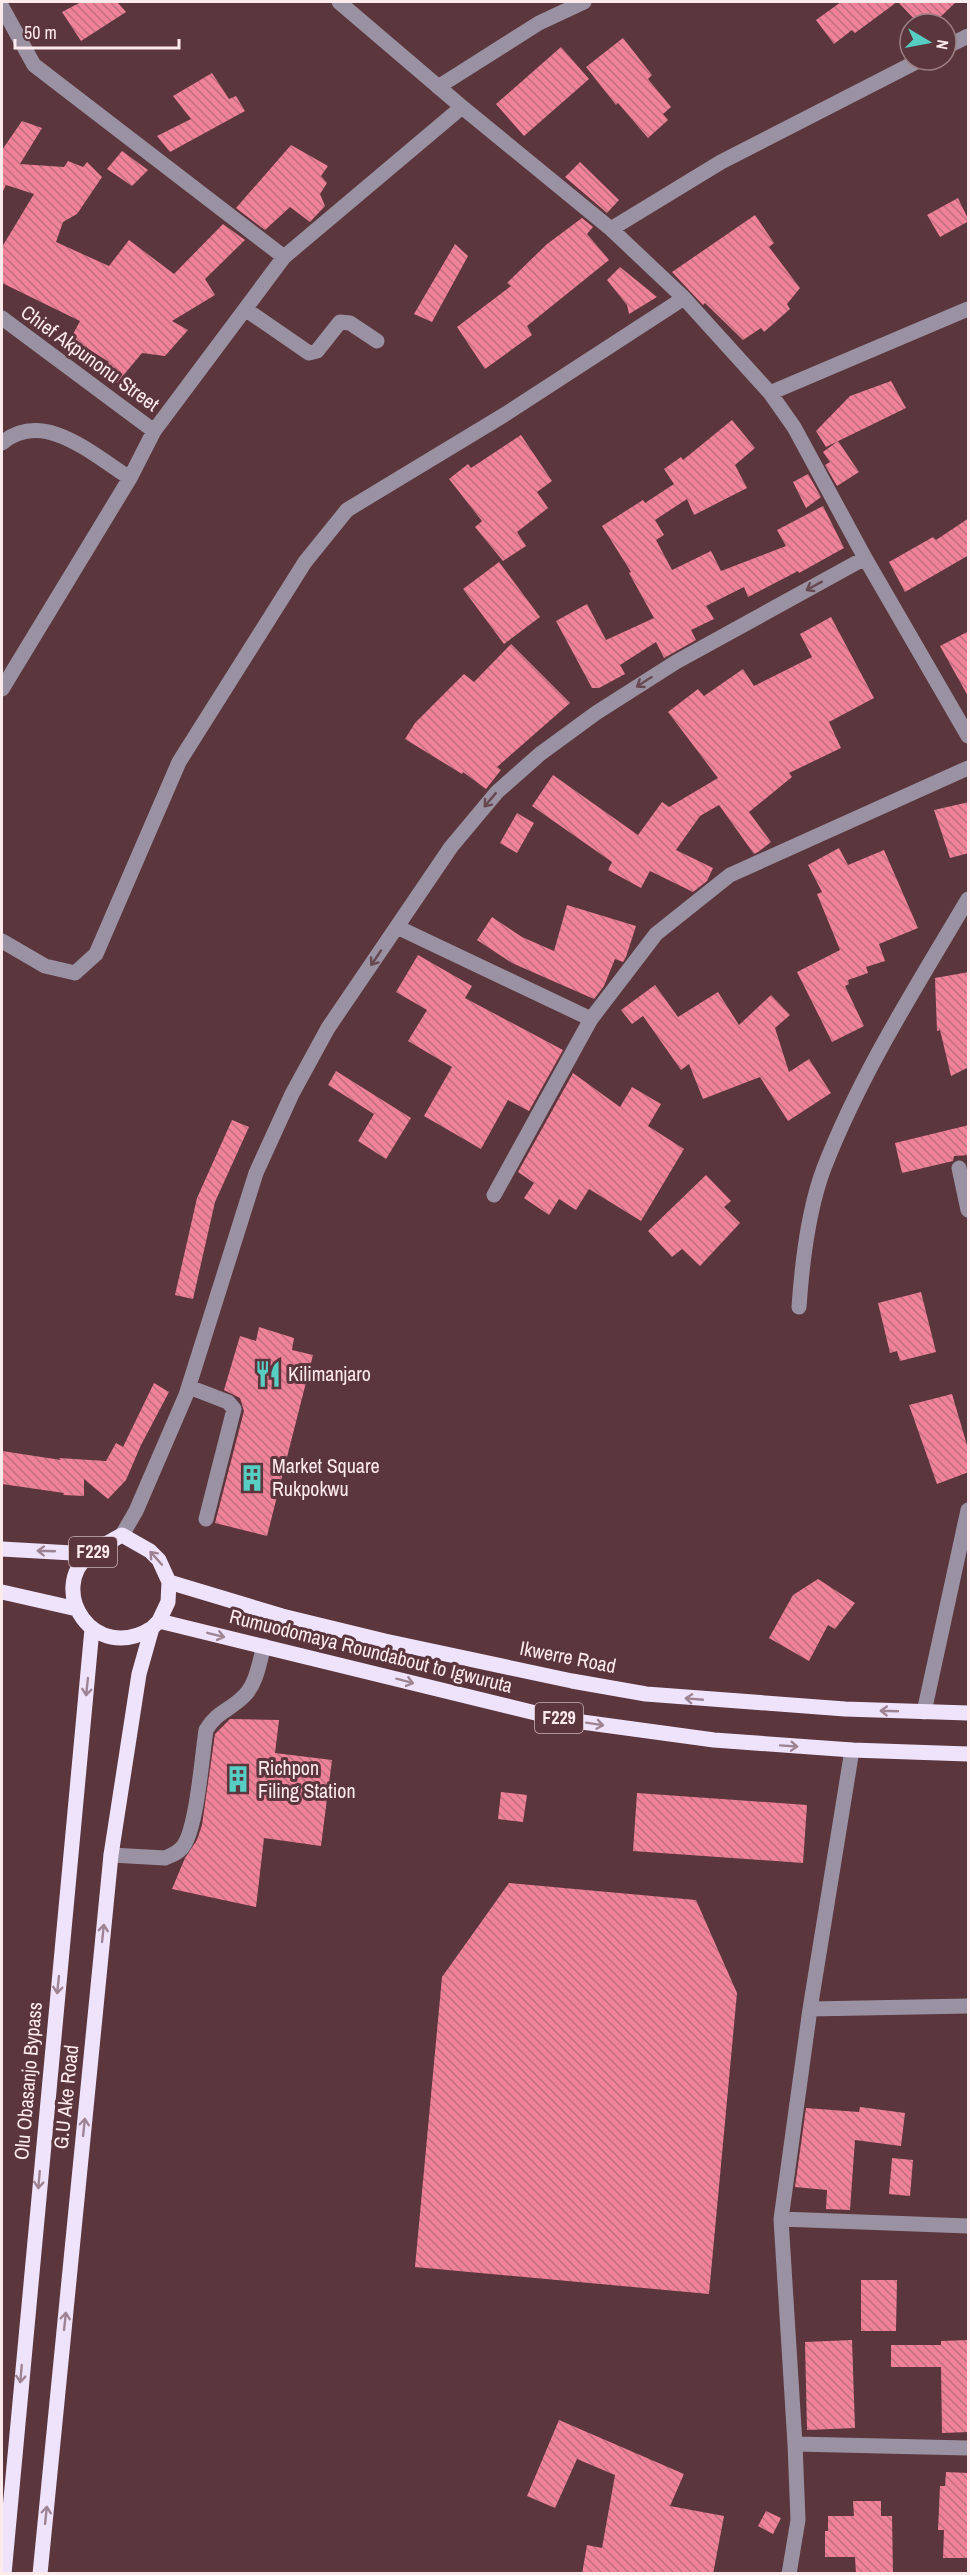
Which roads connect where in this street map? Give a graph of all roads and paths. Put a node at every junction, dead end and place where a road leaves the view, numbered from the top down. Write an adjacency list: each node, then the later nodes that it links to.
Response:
1 (339, 2): 5 (street)
2 (584, 2): 5 (street)
3 (2, 7): 8 (street)
4 (898, 71): 7 (street)
5 (438, 87): 6 (street)
6 (462, 108): 7 (street); 8 (street)
7 (611, 229): 9 (street)
8 (284, 257): 10 (street)
9 (684, 298): 14 (street); 24 (street)
10 (245, 309): 13 (street); 15 (street)
11 (969, 309): 14 (street)
12 (2, 318): 15 (street, Chief Akpunonu Street)
13 (377, 341)
14 (770, 393): 18 (street)
15 (154, 431): 17 (street)
16 (2, 443): 17 (street)
17 (130, 478): 19 (street)
18 (865, 558): 20 (street); 23 (street, one-way to 23)
19 (2, 689)
20 (969, 736)
21 (969, 768): 25 (street)
22 (969, 899): 29 (street)
23 (397, 927): 25 (street); 30 (street, one-way to 30)
24 (2, 941)
25 (591, 1019): 27 (street)
26 (959, 1168): 28 (street)
27 (494, 1195)
28 (969, 1210)
29 (800, 1307)
30 (189, 1387): 32 (street); 33 (street)
31 (969, 1510): 42 (street)
32 (206, 1519)
33 (122, 1535): 35 (main road, F229); 36 (main road, F229, one-way to 33)
34 (2, 1549): 35 (main road, F229, one-way to 34)
35 (90, 1554): 38 (main road, F229)
36 (169, 1582): 39 (main road); 42 (main road, Ikwerre Road / F229, one-way to 36)
37 (2, 1592): 38 (main road)
38 (77, 1610): 40 (main road)
39 (155, 1624): 40 (main road); 41 (main road, Rumuodomaya Roundabout to Igwuruta / F229, one-way to 41); 46 (main road, G.U Ake Road)
40 (92, 1629): 53 (main road, Olu Obasanjo Bypass, one-way to 53)
41 (264, 1646): 44 (main road, Rumuodomaya Roundabout to Igwuruta / F229, one-way to 44); 46 (street)
42 (924, 1712): 43 (main road, Ikwerre Road / F229)
43 (969, 1713)
44 (852, 1750): 45 (main road, Rumuodomaya Roundabout to Igwuruta / F229); 48 (street)
45 (969, 1754)
46 (111, 1855): 54 (main road, G.U Ake Road, one-way to 46)
47 (969, 2006): 48 (street)
48 (810, 2008): 49 (street)
49 (781, 2219): 50 (street); 51 (street)
50 (969, 2226)
51 (795, 2444): 52 (street); 55 (street)
52 (969, 2448)
53 (4, 2574)
54 (40, 2574)
55 (789, 2574)

